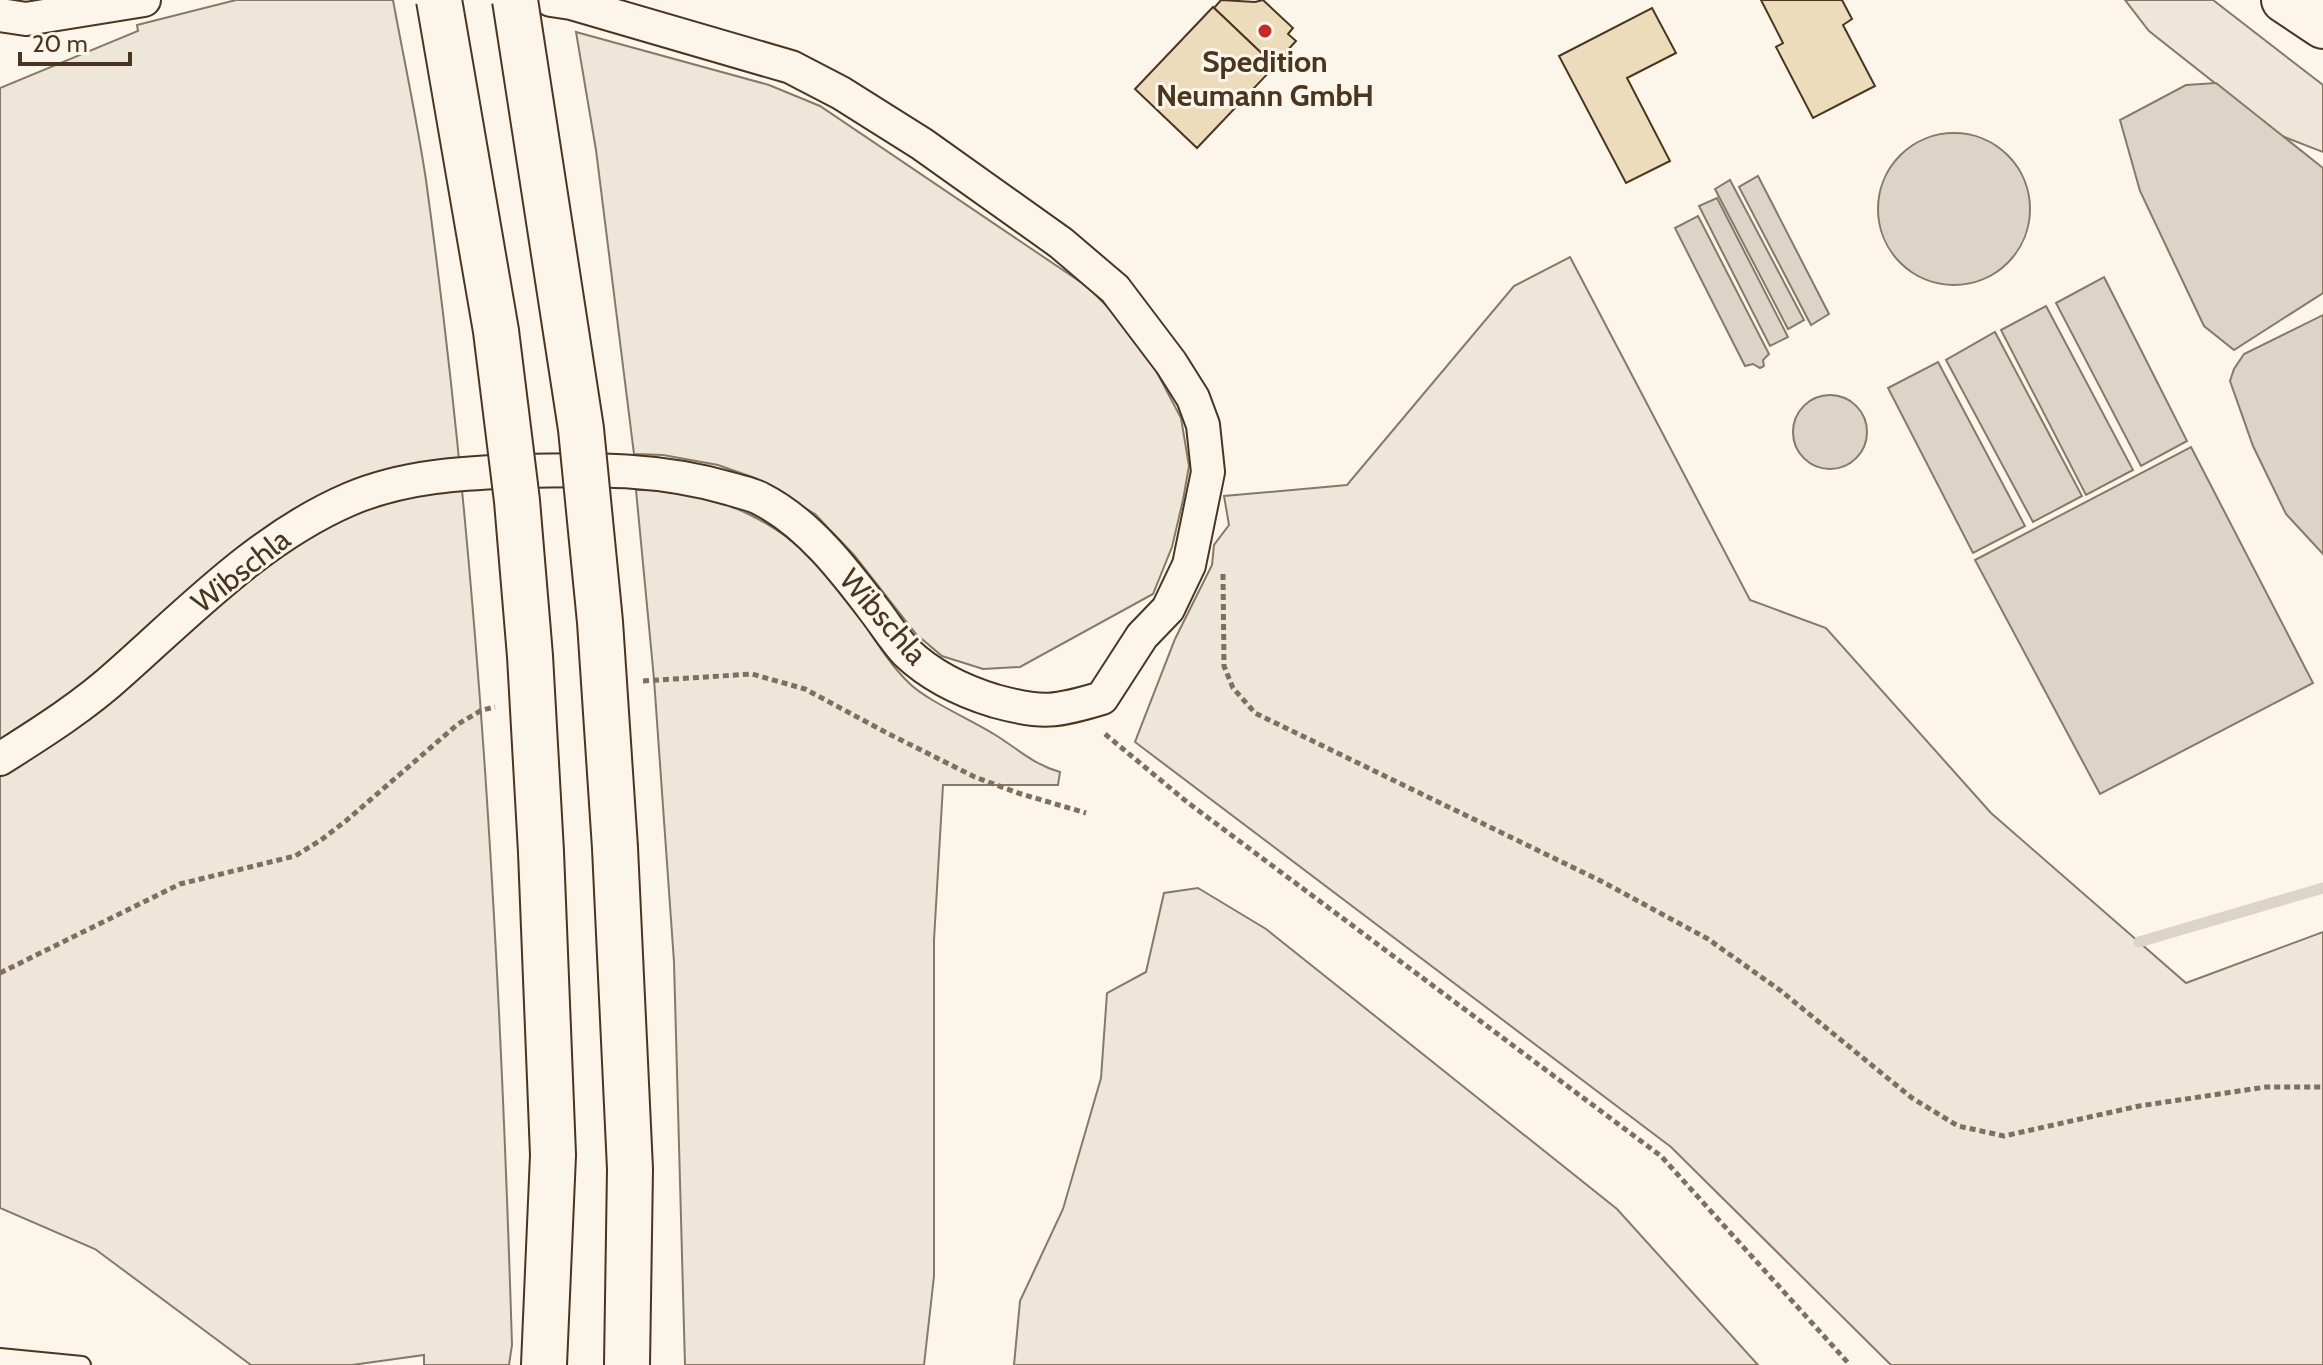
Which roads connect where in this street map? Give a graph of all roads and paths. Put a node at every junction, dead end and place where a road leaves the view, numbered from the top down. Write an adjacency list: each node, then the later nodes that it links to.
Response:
1 (144, 0): 6 (street)
2 (439, 0): 14 (main road, bridge)
3 (515, 0): 15 (main road, bridge)
4 (551, 0): 8 (street, Wibschla)
5 (2284, 0): 7 (main road)
6 (0, 15)
7 (2323, 26)
8 (1200, 518): 10 (street, Wibschla); 11 (path)
9 (1105, 734): 16 (path)
10 (0, 759)
11 (2323, 1087)
12 (0, 1357): 13 (lane)
13 (82, 1365)
14 (544, 1365)
15 (627, 1365)
16 (1850, 1365)

